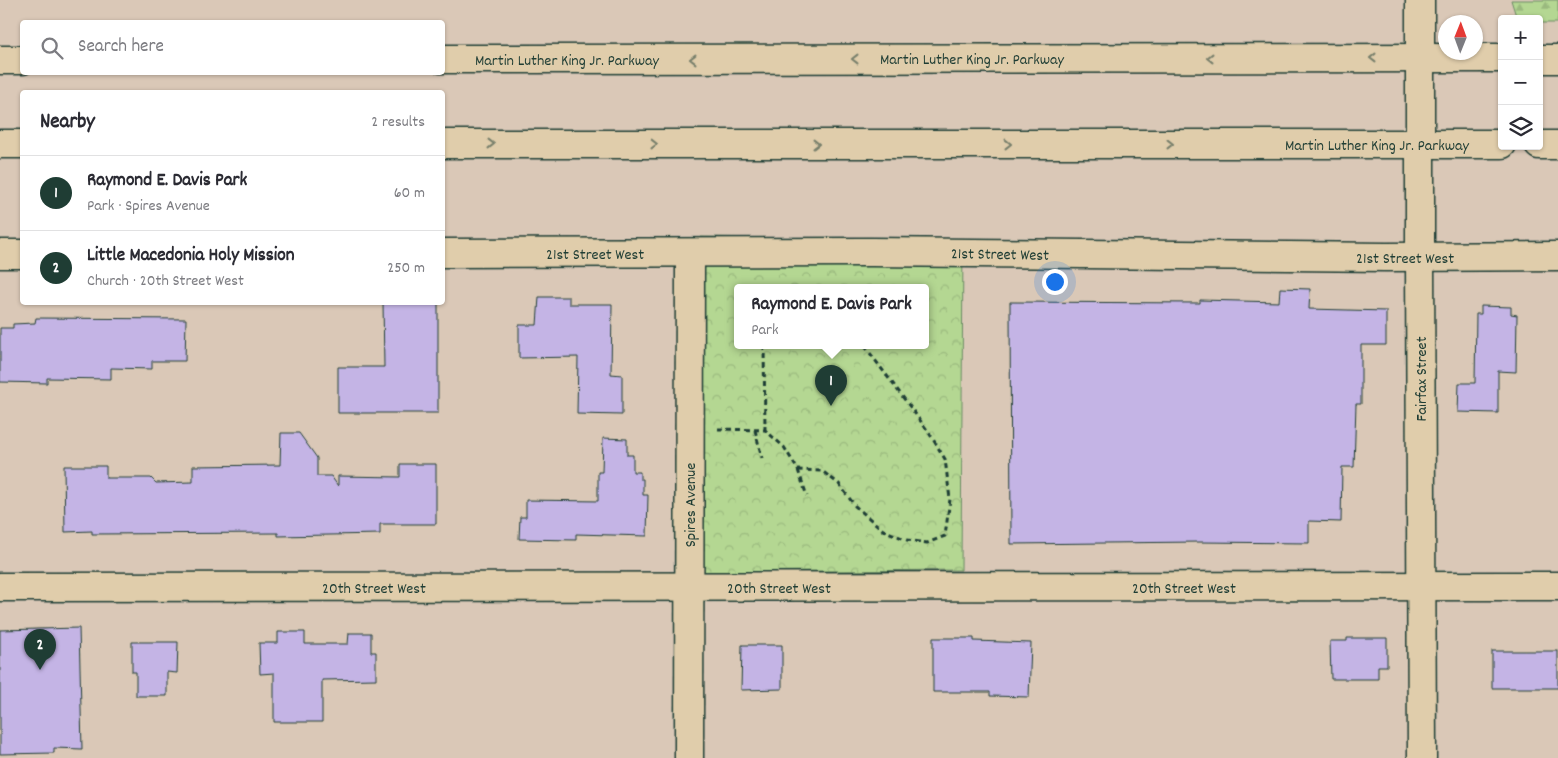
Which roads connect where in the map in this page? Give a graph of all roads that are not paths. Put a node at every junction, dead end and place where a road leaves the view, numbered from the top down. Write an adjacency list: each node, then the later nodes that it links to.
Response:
1 (1420, 0): 2 (main road, Fairfax Street)
2 (1421, 58): 3 (main road, Martin Luther King Jr. Parkway); 4 (main road, Martin Luther King Jr. Parkway, one-way to 4); 12 (main road, Fairfax Street)
3 (1498, 58)
4 (445, 59)
5 (1543, 59): 6 (main road)
6 (1558, 59)
7 (0, 60): 8 (main road)
8 (20, 60)
9 (0, 144): 10 (main road)
10 (20, 144)
11 (445, 144): 12 (main road, Martin Luther King Jr. Parkway, one-way to 12)
12 (1420, 144): 13 (main road, Martin Luther King Jr. Parkway); 21 (main road, Fairfax Street)
13 (1498, 144)
14 (1543, 144): 15 (main road)
15 (1558, 145)
16 (690, 252): 17 (main road, 21st Street West); 21 (main road, 21st Street West); 25 (main road, Spires Avenue)
17 (445, 253)
18 (0, 254): 19 (main road)
19 (20, 254)
20 (1558, 256): 21 (main road, 21st Street West)
21 (1420, 257): 22 (main road, Fairfax Street)
22 (1421, 586): 23 (main road, 20th Street West); 25 (main road, 20th Street West); 27 (main road, Fairfax Street)
23 (1558, 586)
24 (0, 587): 25 (main road, 20th Street West)
25 (690, 587): 26 (main road, Spires Avenue)
26 (689, 758)
27 (1422, 758)

